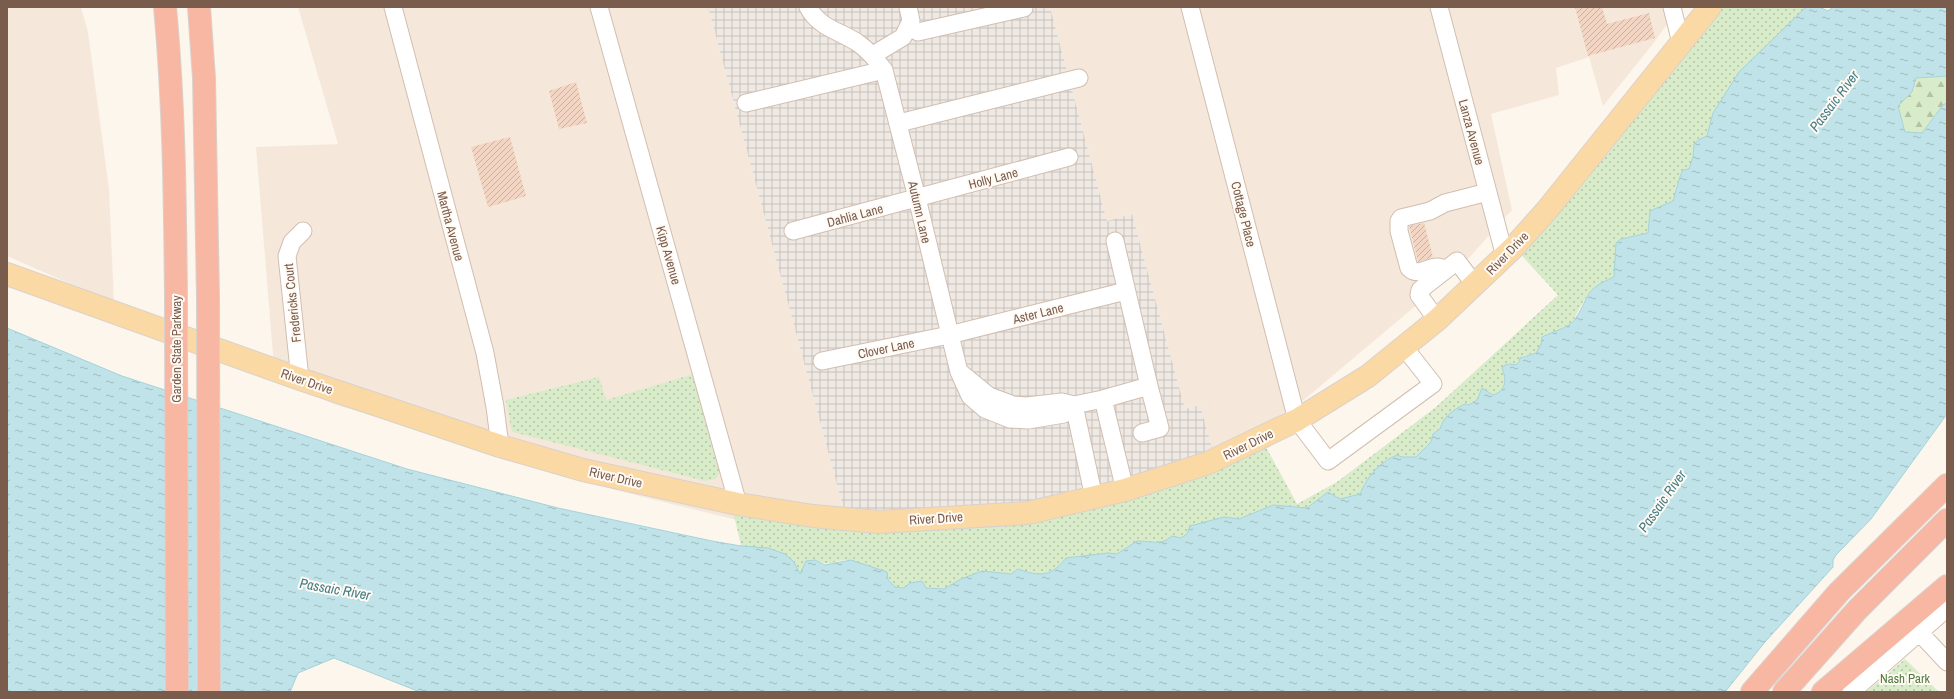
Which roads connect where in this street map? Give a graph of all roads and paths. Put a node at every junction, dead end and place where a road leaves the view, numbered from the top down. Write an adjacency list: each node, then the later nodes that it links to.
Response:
1 (165, 7): 50 (highway, Garden State Parkway, bridge)
2 (199, 7): 51 (highway, bridge)
3 (393, 7): 40 (street, Martha Avenue)
4 (599, 7): 44 (street, Kipp Avenue)
5 (808, 7): 14 (street, Autumn Lane)
6 (908, 7): 12 (street)
7 (1190, 7): 38 (street, Cottage Place)
8 (1439, 7): 20 (street, Lanza Avenue)
9 (1672, 7): 13 (street)
10 (1710, 7): 13 (main road, River Drive)
11 (1024, 8): 12 (street)
12 (908, 27): 14 (street)
13 (1681, 43): 25 (main road, River Drive)
14 (873, 55): 15 (street, Autumn Lane)
15 (884, 70): 17 (street); 18 (street, Autumn Lane)
16 (1079, 78): 18 (street)
17 (746, 103)
18 (899, 123): 21 (street, Autumn Lane)
19 (1069, 157): 21 (street, Holly Lane)
20 (1488, 192): 25 (street, Lanza Avenue); 26 (street)
21 (917, 198): 23 (street, Dahlia Lane); 31 (street, Autumn Lane)
22 (302, 231): 34 (street, Fredericks Court)
23 (793, 232)
24 (1115, 241): 29 (street)
25 (1505, 257): 28 (main road, River Drive)
26 (1447, 269): 28 (street); 30 (street)
27 (7, 274): 34 (main road, River Drive)
28 (1475, 285): 30 (main road, River Drive)
29 (1126, 291): 31 (street, Aster Lane); 35 (street)
30 (1437, 320): 32 (main road, River Drive)
31 (949, 335): 33 (street, Clover Lane); 37 (street, Autumn Lane)
32 (1404, 346): 38 (main road, River Drive); 38 (street)
33 (822, 361)
34 (300, 379): 40 (main road, River Drive)
35 (1149, 386): 36 (street, Autumn Lane); 39 (street)
36 (1103, 400): 37 (street, Autumn Lane); 42 (street)
37 (1074, 405): 43 (street)
38 (1297, 420): 42 (main road, River Drive)
39 (1142, 433)
40 (500, 446): 44 (main road, River Drive)
41 (1947, 485): 52 (highway)
42 (1125, 490): 43 (main road, River Drive)
43 (1094, 498): 44 (main road, River Drive)
44 (738, 504)
45 (1947, 520): 53 (highway)
46 (1947, 586): 54 (highway)
47 (1947, 608): 48 (street)
48 (1919, 632): 49 (street); 55 (street)
49 (1947, 662)
50 (177, 692)
51 (209, 692)
52 (1752, 692)
53 (1784, 692)
54 (1823, 692)
55 (1851, 692)

